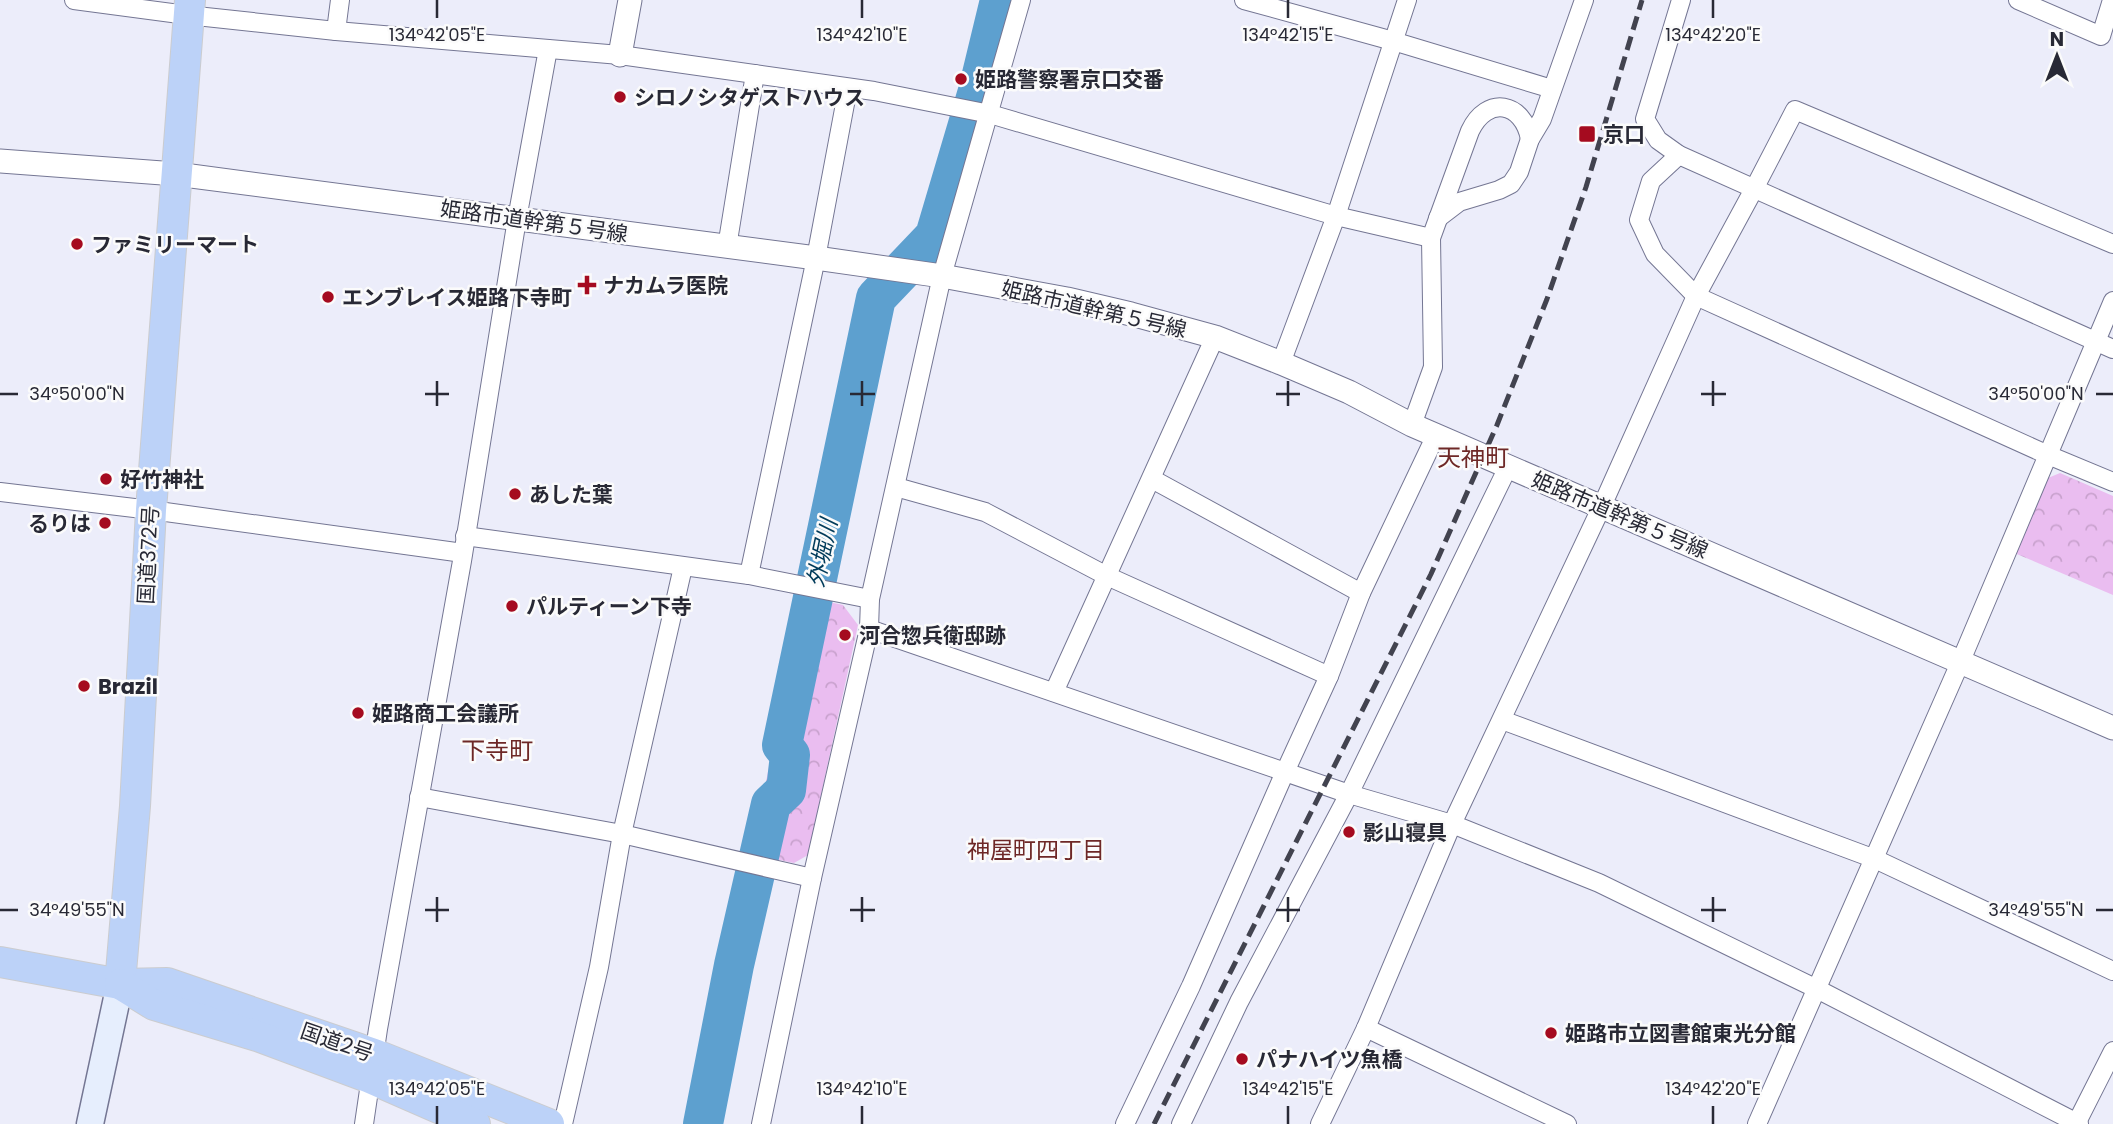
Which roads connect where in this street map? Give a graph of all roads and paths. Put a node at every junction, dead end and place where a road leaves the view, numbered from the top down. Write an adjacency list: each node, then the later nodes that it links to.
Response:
1 (74, 0): 11 (street)
2 (340, 0): 12 (street)
3 (629, 0): 15 (street)
4 (1021, 0): 19 (street)
5 (1244, 0): 13 (street)
6 (1407, 0): 13 (street)
7 (1584, 0): 18 (street)
8 (1681, 0): 21 (street)
9 (2018, 0): 10 (street)
10 (2112, 0)
11 (189, 8): 12 (street); 23 (highway, 国道372号)
12 (337, 31): 14 (street)
13 (1393, 41): 18 (street); 25 (street)
14 (548, 49): 15 (street); 27 (street)
15 (620, 55): 16 (street)
16 (755, 74): 17 (street); 30 (street)
17 (848, 88): 19 (street); 31 (street)
18 (1552, 89): 20 (street)
19 (990, 114): 25 (street); 32 (street)
20 (1530, 139): 26 (street); 26 (street)
21 (1679, 155): 24 (street); 33 (street)
22 (0, 161): 23 (street, 姫路市道幹第５号線)
23 (176, 174): 27 (street, 姫路市道幹第５号線); 48 (highway, 国道372号)
24 (1754, 190): 29 (street); 33 (street); 36 (street)
25 (1336, 216): 28 (street); 38 (street)
26 (1438, 218): 28 (street)
27 (517, 219): 30 (street, 姫路市道幹第５号線); 49 (street)
28 (1431, 238): 39 (street)
29 (2113, 244)
30 (727, 247): 31 (street, 姫路市道幹第５号線)
31 (816, 258): 32 (street, 姫路市道幹第５号線); 51 (street)
32 (942, 276): 35 (street, 姫路市道幹第５号線); 45 (street)
33 (1696, 296): 41 (street); 47 (street)
34 (2113, 301): 36 (street)
35 (1215, 337): 38 (street, 姫路市道幹第５号線); 43 (street)
36 (2095, 341): 37 (street); 41 (street)
37 (2113, 349)
38 (1282, 363): 39 (street, 姫路市道幹第５号線)
39 (1412, 425): 40 (street, 姫路市道幹第５号線)
40 (1436, 435): 42 (street, 姫路市道幹第５号線); 53 (street)
41 (2048, 455): 44 (street); 56 (street)
42 (1508, 467): 47 (street, 姫路市道幹第５号線); 62 (street)
43 (1152, 479): 52 (street); 53 (street)
44 (2113, 482)
45 (895, 487): 52 (street); 54 (street)
46 (0, 492): 48 (street)
47 (1602, 506): 56 (street, 姫路市道幹第５号線); 59 (street)
48 (150, 510): 49 (street); 70 (highway, 国道372号)
49 (464, 544): 50 (street); 63 (street)
50 (683, 567): 51 (street); 65 (street)
51 (749, 575): 54 (street)
52 (1108, 576): 57 (street); 58 (street)
53 (1362, 593): 57 (street)
54 (870, 599): 55 (street)
55 (869, 629): 58 (street); 67 (street)
56 (1960, 663): 60 (street, 姫路市道幹第５号線); 66 (street)
57 (1329, 676): 61 (street)
58 (1054, 692): 61 (street)
59 (1502, 720): 64 (street); 66 (street)
60 (2113, 728)
61 (1284, 772): 62 (street); 81 (street)
62 (1349, 794): 64 (street); 82 (street)
63 (419, 797): 65 (street); 74 (street)
64 (1452, 824): 71 (street); 72 (street)
65 (622, 834): 67 (street); 79 (street)
66 (1875, 859): 69 (street); 71 (street)
67 (813, 877): 80 (street)
68 (0, 962): 70 (highway, 国道2号)
69 (2113, 971)
70 (120, 984): 74 (highway, 国道2号); 75 (main road)
71 (1817, 989): 85 (street); 86 (street)
72 (1366, 1028): 83 (street); 84 (street)
73 (2113, 1051): 86 (street)
74 (372, 1066): 76 (street); 77 (highway, 国道2号); 78 (highway, 国道2号)
75 (90, 1124)
76 (364, 1124)
77 (475, 1124)
78 (549, 1124)
79 (564, 1124)
80 (761, 1124)
81 (1125, 1124)
82 (1181, 1124)
83 (1320, 1124)
84 (1567, 1124)
85 (1757, 1124)
86 (2077, 1124)

